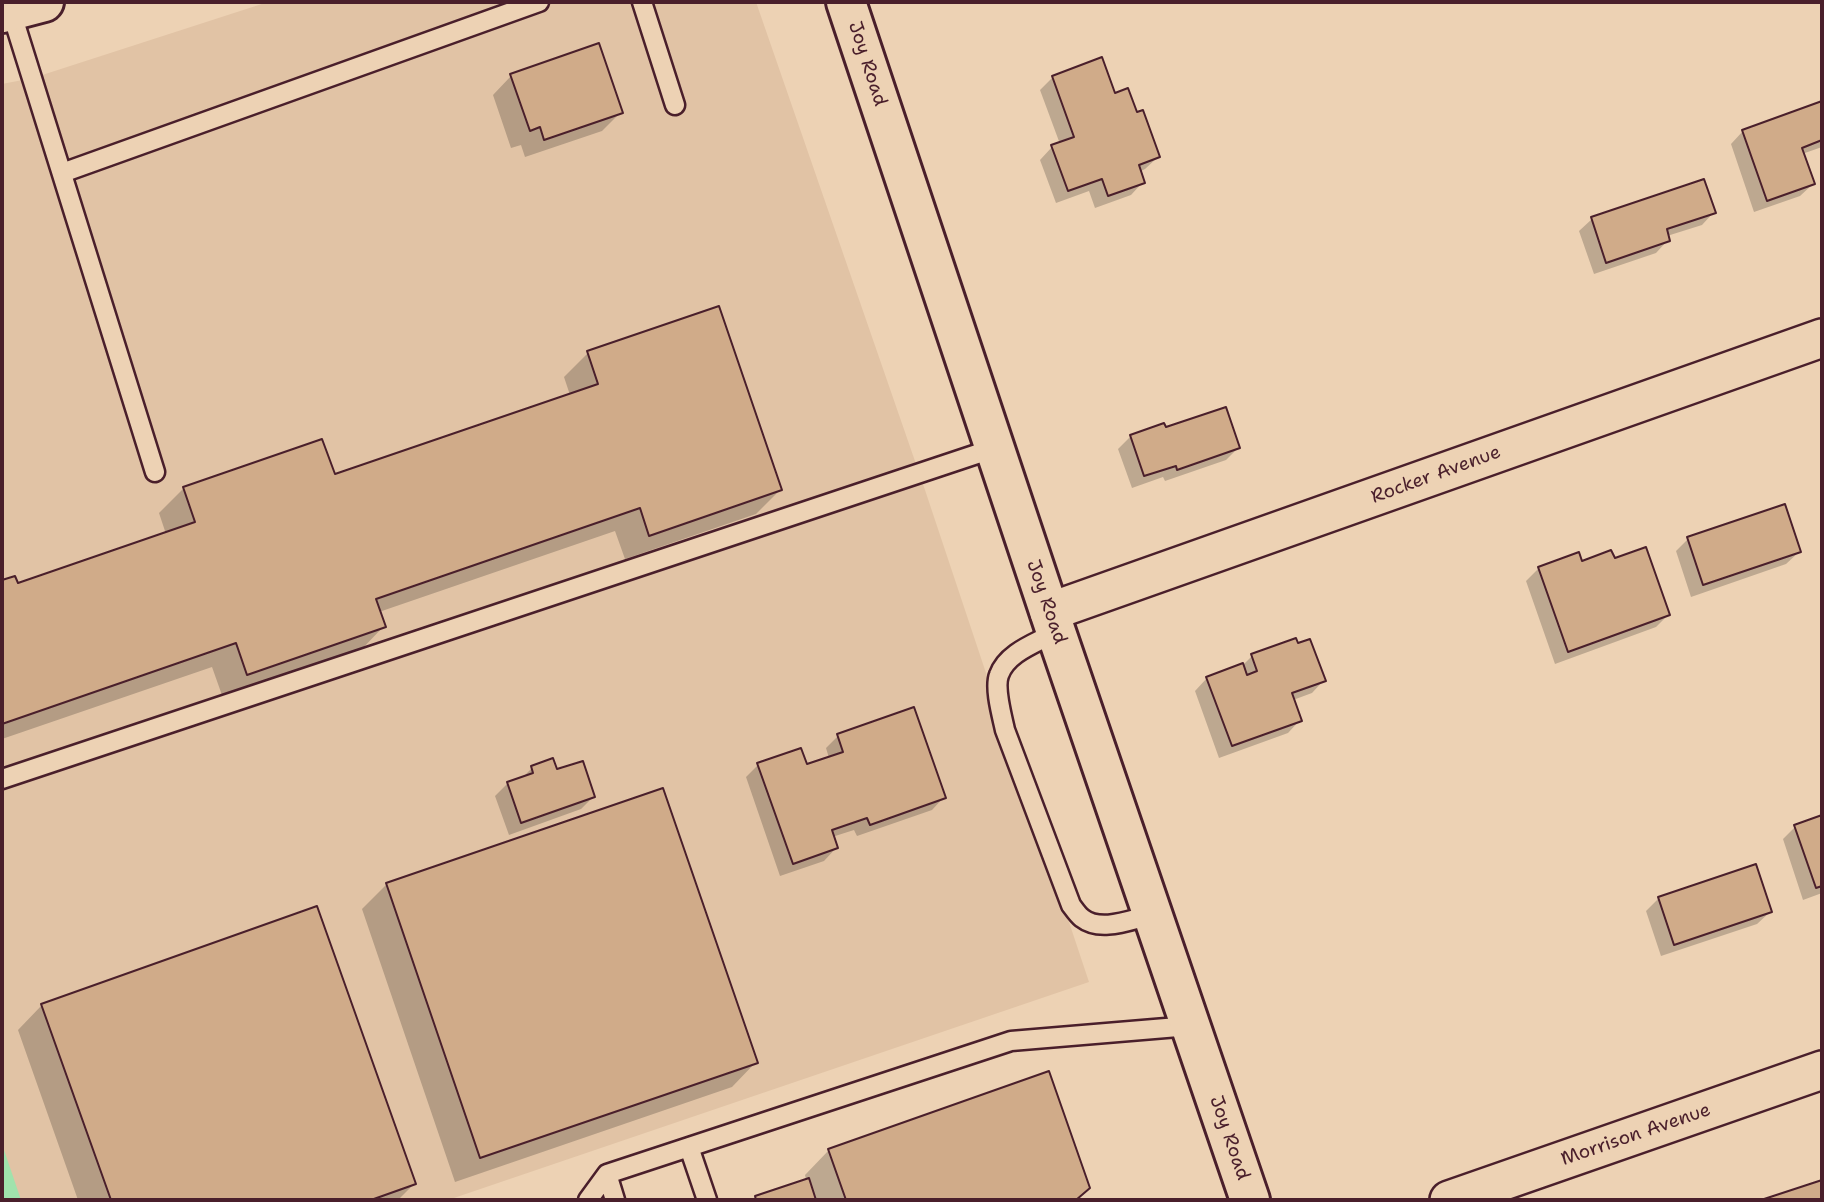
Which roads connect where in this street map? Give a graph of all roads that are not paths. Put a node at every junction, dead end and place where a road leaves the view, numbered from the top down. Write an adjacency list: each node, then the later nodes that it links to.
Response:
1 (539, 2): 6 (lane)
2 (642, 2): 5 (lane)
3 (846, 2): 8 (street, Joy Road)
4 (19, 8): 6 (lane)
5 (675, 105)
6 (62, 173): 9 (lane)
7 (1822, 338): 10 (street, Rocker Avenue)
8 (995, 448): 10 (street, Joy Road); 11 (lane)
9 (155, 472)
10 (1053, 622): 12 (street, Joy Road); 12 (lane)
11 (2, 779)
12 (1152, 915): 13 (street, Joy Road)
13 (1190, 1026): 15 (lane); 20 (street, Joy Road)
14 (1822, 1070): 21 (street, Morrison Avenue)
15 (689, 1147): 16 (lane); 19 (lane)
16 (607, 1174): 17 (lane); 18 (lane)
17 (588, 1200)
18 (615, 1200)
19 (707, 1200)
20 (1250, 1200)
21 (1449, 1200)

